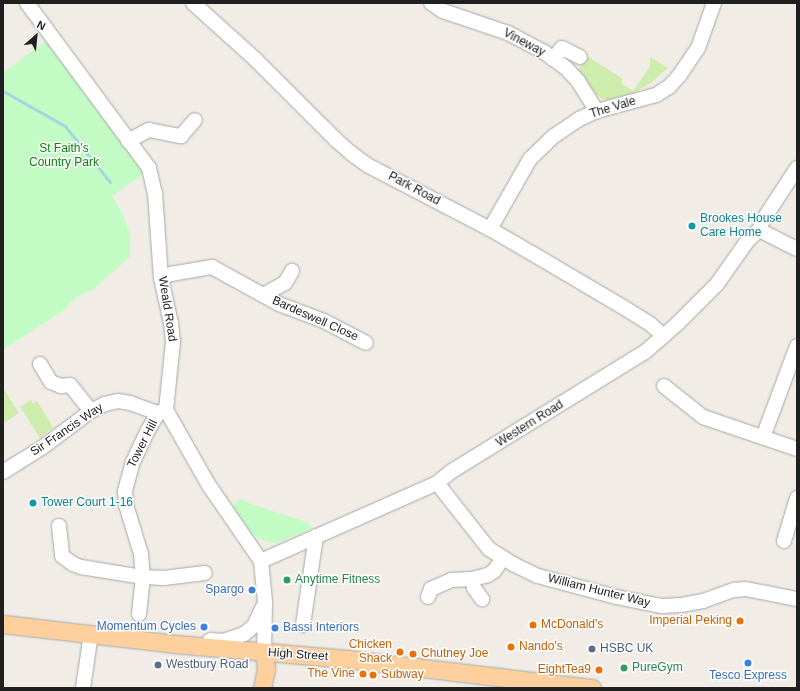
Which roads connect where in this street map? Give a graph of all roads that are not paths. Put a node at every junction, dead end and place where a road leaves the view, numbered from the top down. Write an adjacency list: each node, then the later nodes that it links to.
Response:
1 (193, 3): 11 (street, Park Road)
2 (430, 3): 6 (street, Vineway)
3 (714, 3): 7 (street, The Vale)
4 (32, 4): 9 (street, Weald Road)
5 (580, 57): 6 (street)
6 (553, 58): 7 (street, Vineway)
7 (597, 111): 11 (street, The Vale)
8 (195, 120): 9 (street)
9 (128, 141): 15 (street, Weald Road)
10 (797, 168): 12 (street, Western Road)
11 (490, 228): 17 (street, Park Road)
12 (759, 230): 13 (street); 17 (street, Western Road)
13 (797, 249)
14 (292, 271): 16 (street, Bardeswell Close)
15 (161, 278): 16 (street, Bardeswell Close); 23 (street, Weald Road)
16 (263, 295): 18 (street, Bardeswell Close)
17 (664, 336): 27 (street, Western Road)
18 (366, 343)
19 (797, 346): 24 (street)
20 (40, 364): 22 (street)
21 (664, 386): 24 (street)
22 (91, 411): 23 (street, Sir Francis Way); 26 (street, Sir Francis Way)
23 (162, 412): 33 (street); 35 (street, Tower Hill)
24 (763, 437): 25 (street)
25 (797, 449)
26 (3, 472)
27 (437, 483): 30 (street, Western Road); 32 (street, William Hunter Way)
28 (797, 498): 31 (street)
29 (59, 526): 35 (street)
30 (316, 536): 33 (street, Western Road); 43 (street)
31 (784, 541)
32 (503, 558): 36 (street); 39 (street, William Hunter Way)
33 (261, 561): 40 (street)
34 (205, 573): 35 (street)
35 (143, 577): 41 (street, Tower Hill)
36 (472, 579): 37 (street); 38 (street)
37 (428, 597)
38 (482, 599)
39 (797, 600)
40 (265, 602): 45 (street); 46 (street)
41 (139, 614)
42 (3, 624): 44 (main road, High Street)
43 (303, 624)
44 (91, 634): 45 (main road, High Street); 49 (street)
45 (175, 644): 46 (main road, High Street)
46 (264, 653): 47 (main road, High Street); 48 (main road)
47 (546, 685): 50 (main road, High Street)
48 (265, 687)
49 (83, 688)
50 (592, 688)

